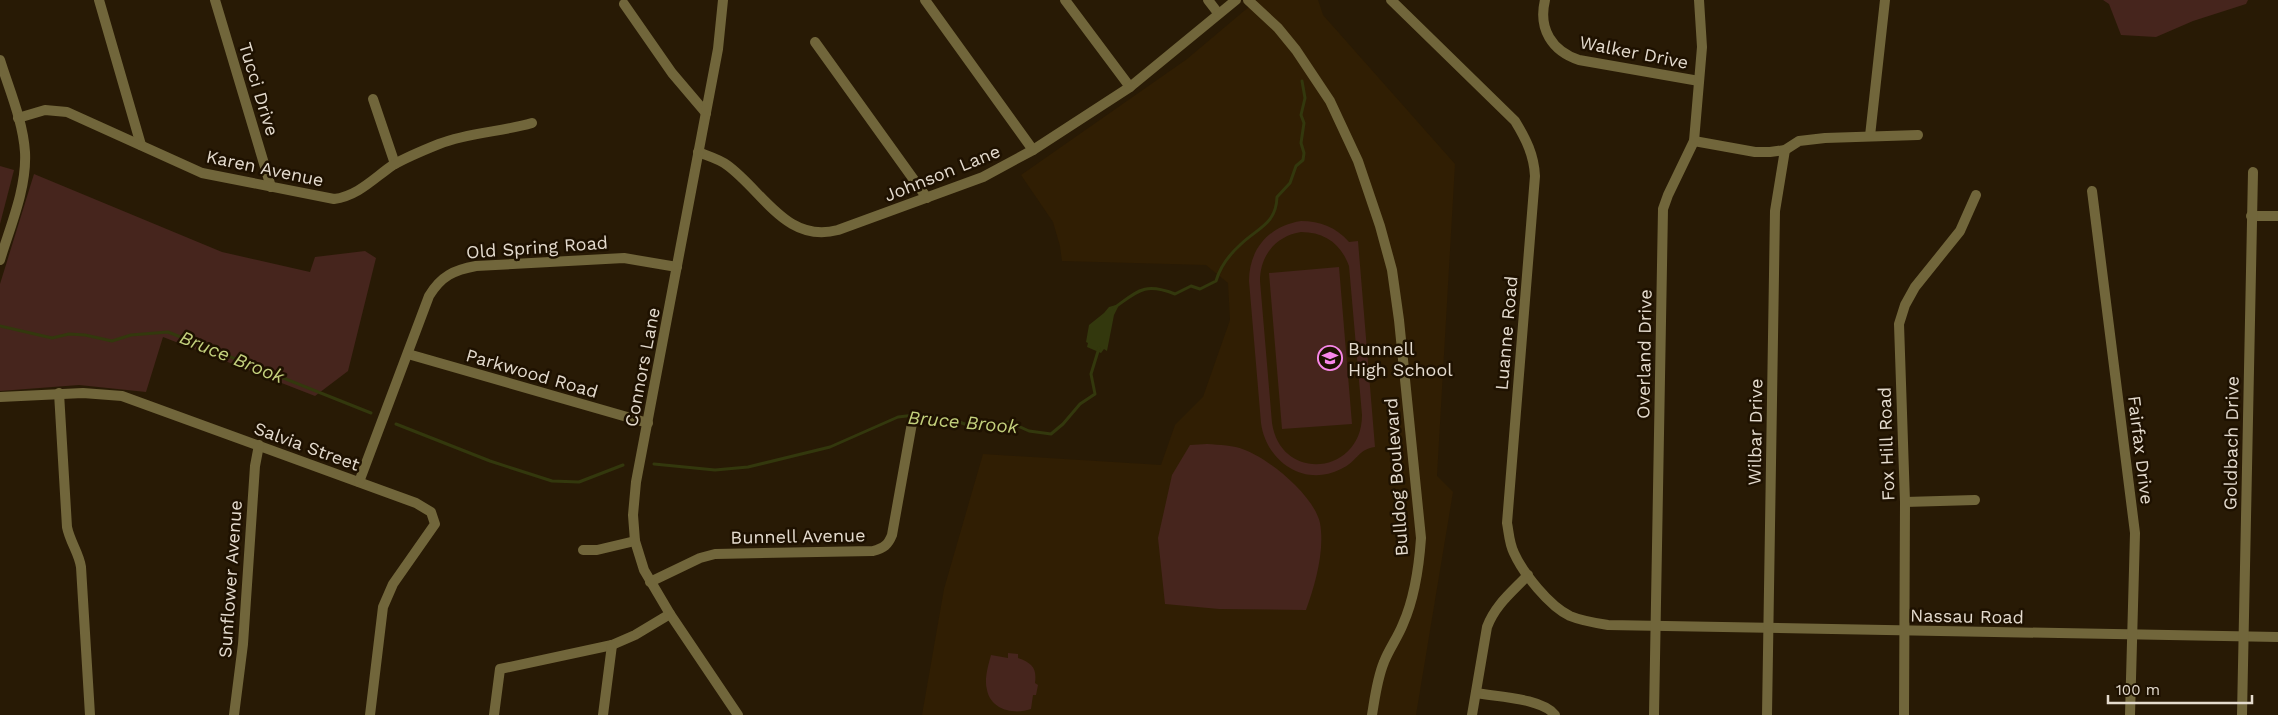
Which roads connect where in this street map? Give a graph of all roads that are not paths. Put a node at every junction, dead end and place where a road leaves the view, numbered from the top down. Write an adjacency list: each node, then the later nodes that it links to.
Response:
1 (99, 0): 26 (street)
2 (215, 0): 32 (street, Tucci Drive)
3 (723, 0): 20 (street, Connors Lane)
4 (925, 0): 27 (street)
5 (1065, 0): 18 (street)
6 (1208, 0): 14 (street)
7 (1236, 0): 14 (street, Johnson Lane)
8 (1248, 0): 68 (street, Bulldog Boulevard)
9 (1391, 0): 51 (street, Luanne Road)
10 (1544, 0): 17 (street, Walker Drive)
11 (1700, 0): 17 (street, Overland Drive)
12 (1885, 0): 24 (street)
13 (624, 4): 20 (street)
14 (1218, 13): 18 (street, Johnson Lane)
15 (815, 42): 35 (street)
16 (0, 60): 21 (street)
17 (1699, 80): 25 (street, Overland Drive)
18 (1130, 88): 27 (street, Johnson Lane)
19 (373, 99): 30 (street)
20 (706, 113): 29 (street, Connors Lane)
21 (18, 118): 26 (street, Karen Avenue); 38 (street)
22 (532, 122): 30 (street, Karen Avenue)
23 (1918, 135): 24 (street)
24 (1870, 136): 28 (street)
25 (1694, 141): 28 (street); 54 (street, Overland Drive)
26 (141, 144): 32 (street, Karen Avenue)
27 (1033, 150): 35 (street, Johnson Lane)
28 (1785, 150): 55 (street, Wilbar Drive)
29 (698, 152): 35 (street, Johnson Lane); 39 (street, Connors Lane)
30 (395, 164): 32 (street, Karen Avenue)
31 (2252, 172): 36 (street, Goldbach Drive)
32 (271, 187)
33 (2092, 191): 57 (street, Fairfax Drive)
34 (1976, 195): 48 (street, Fox Hill Road)
35 (927, 198)
36 (2251, 216): 37 (street); 58 (street, Goldbach Drive)
37 (2278, 216)
38 (0, 260)
39 (677, 267): 40 (street, Old Spring Road); 43 (street, Connors Lane)
40 (408, 354): 43 (street, Parkwood Road); 46 (street, Old Spring Road)
41 (59, 394): 42 (street, Salvia Street); 45 (street, Salvia Street); 62 (street)
42 (0, 397)
43 (648, 423): 49 (street, Connors Lane)
44 (912, 423): 52 (street, Bunnell Avenue)
45 (259, 445): 46 (street, Salvia Street); 63 (street, Sunflower Avenue)
46 (359, 482): 64 (street, Salvia Street)
47 (1975, 500): 48 (street)
48 (1905, 502): 56 (street, Fox Hill Road)
49 (635, 542): 50 (street); 52 (street, Connors Lane)
50 (583, 550)
51 (1528, 575): 54 (street, Luanne Road); 61 (street)
52 (650, 582): 53 (street, Connors Lane)
53 (670, 614): 60 (street); 67 (street, Connors Lane)
54 (1656, 626): 55 (street, Nassau Road); 71 (street, Overland Drive)
55 (1768, 628): 56 (street, Nassau Road); 72 (street, Wilbar Drive)
56 (1905, 631): 57 (street, Nassau Road); 73 (street, Fox Hill Road)
57 (2132, 635): 58 (street, Nassau Road); 74 (street, Fairfax Drive)
58 (2244, 637): 59 (street, Nassau Road); 75 (street, Goldbach Drive)
59 (2278, 637)
60 (612, 645): 65 (street); 66 (street)
61 (1476, 693): 69 (street); 70 (street)
62 (90, 715)
63 (234, 715)
64 (370, 715)
65 (494, 715)
66 (603, 715)
67 (738, 715)
68 (1372, 715)
69 (1472, 715)
70 (1556, 715)
71 (1654, 715)
72 (1767, 715)
73 (1904, 715)
74 (2130, 715)
75 (2242, 715)

